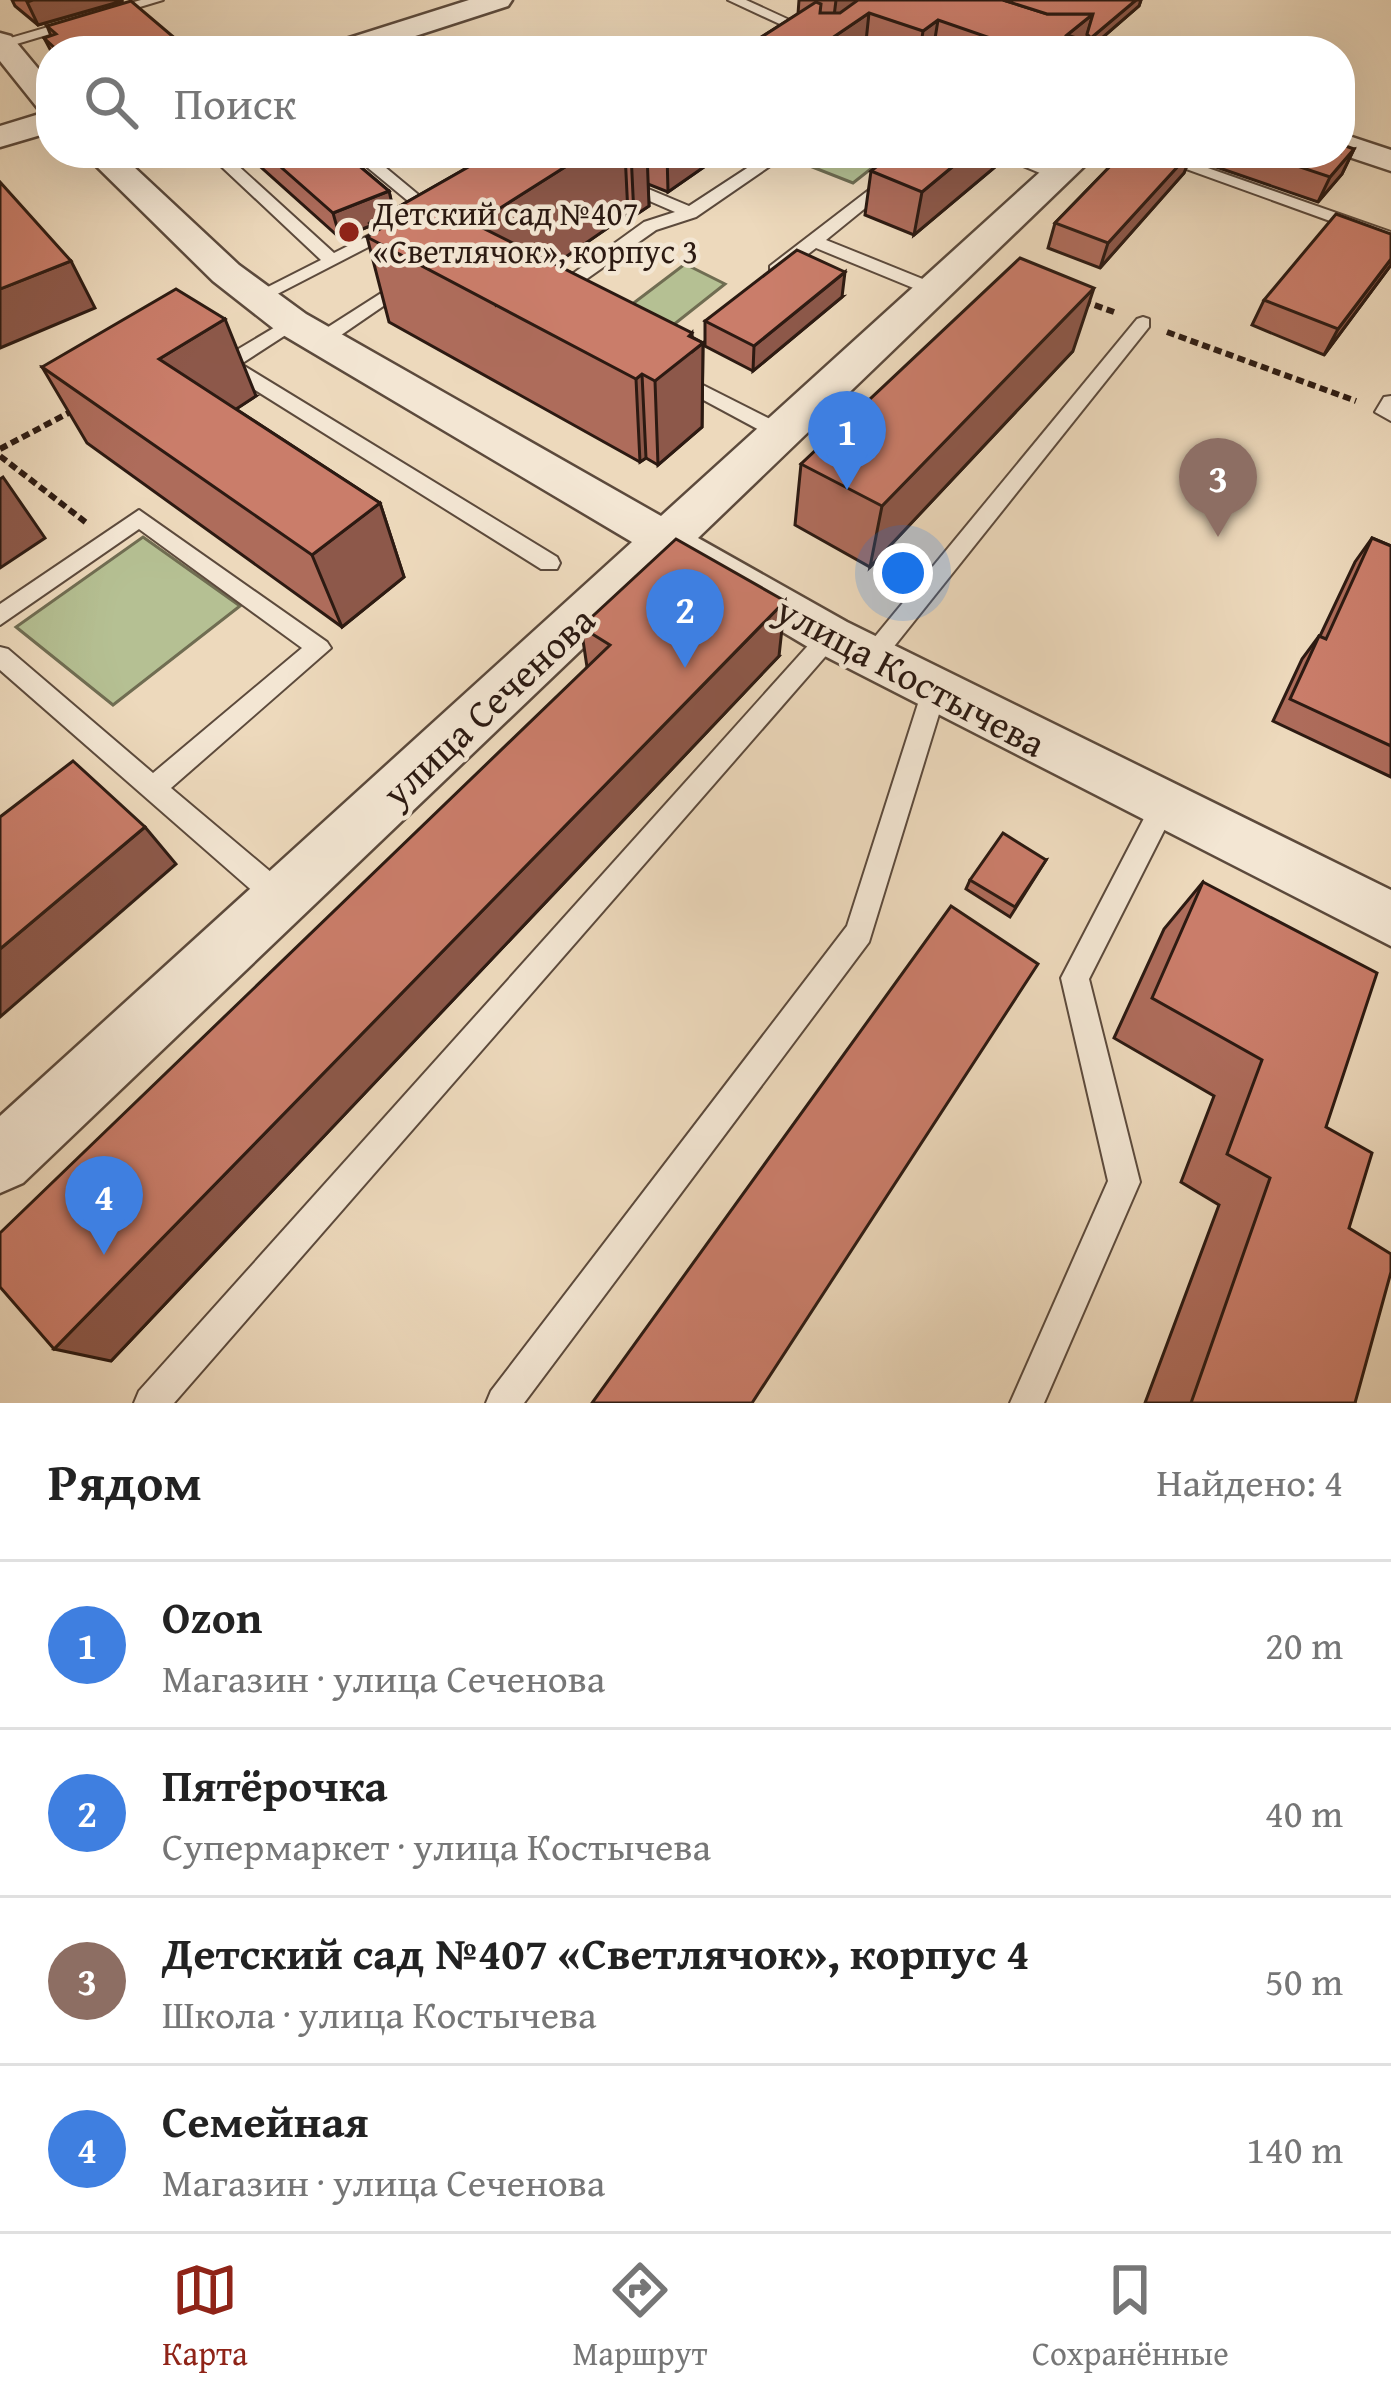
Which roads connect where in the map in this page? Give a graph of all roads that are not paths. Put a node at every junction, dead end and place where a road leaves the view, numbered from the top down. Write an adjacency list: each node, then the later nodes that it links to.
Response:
1 (156, 0): 6 (lane)
2 (498, 0): 4 (street)
3 (735, 0): 5 (lane)
4 (385, 36)
5 (818, 36)
6 (1, 44): 7 (street)
7 (36, 86)
8 (36, 125): 9 (street)
9 (0, 136)
10 (1355, 148): 11 (street)
11 (1391, 161)
12 (130, 168): 28 (street, улица Костычева)
13 (231, 168): 23 (lane)
14 (381, 168): 23 (lane)
15 (759, 168): 20 (lane)
16 (907, 168): 22 (lane)
17 (1066, 168): 26 (street, улица Сеченова)
18 (1193, 168): 21 (lane)
19 (604, 175): 20 (lane)
20 (690, 213): 27 (lane)
21 (1391, 238)
22 (814, 241): 25 (lane); 26 (lane)
23 (332, 262): 28 (lane)
24 (424, 271): 28 (lane)
25 (762, 281)
26 (934, 290): 31 (street, улица Сеченова)
27 (552, 313)
28 (290, 320): 32 (street, улица Костычева); 33 (lane)
29 (1143, 323): 35 (lane)
30 (649, 364): 31 (lane)
31 (781, 433): 32 (street, улица Сеченова)
32 (664, 542): 35 (street, улица Костычева); 40 (street, улица Сеченова)
33 (549, 563)
34 (0, 616): 38 (lane)
35 (851, 646): 37 (street, улица Костычева); 43 (lane)
36 (0, 656): 38 (lane)
37 (934, 688): 39 (street, улица Костычева); 44 (lane)
38 (153, 788): 40 (lane)
39 (1163, 807): 41 (street, улица Костычева); 45 (lane)
40 (281, 898): 42 (street, улица Сеченова)
41 (1391, 919)
42 (0, 1160)
43 (151, 1403)
44 (503, 1403)
45 (1027, 1403)

